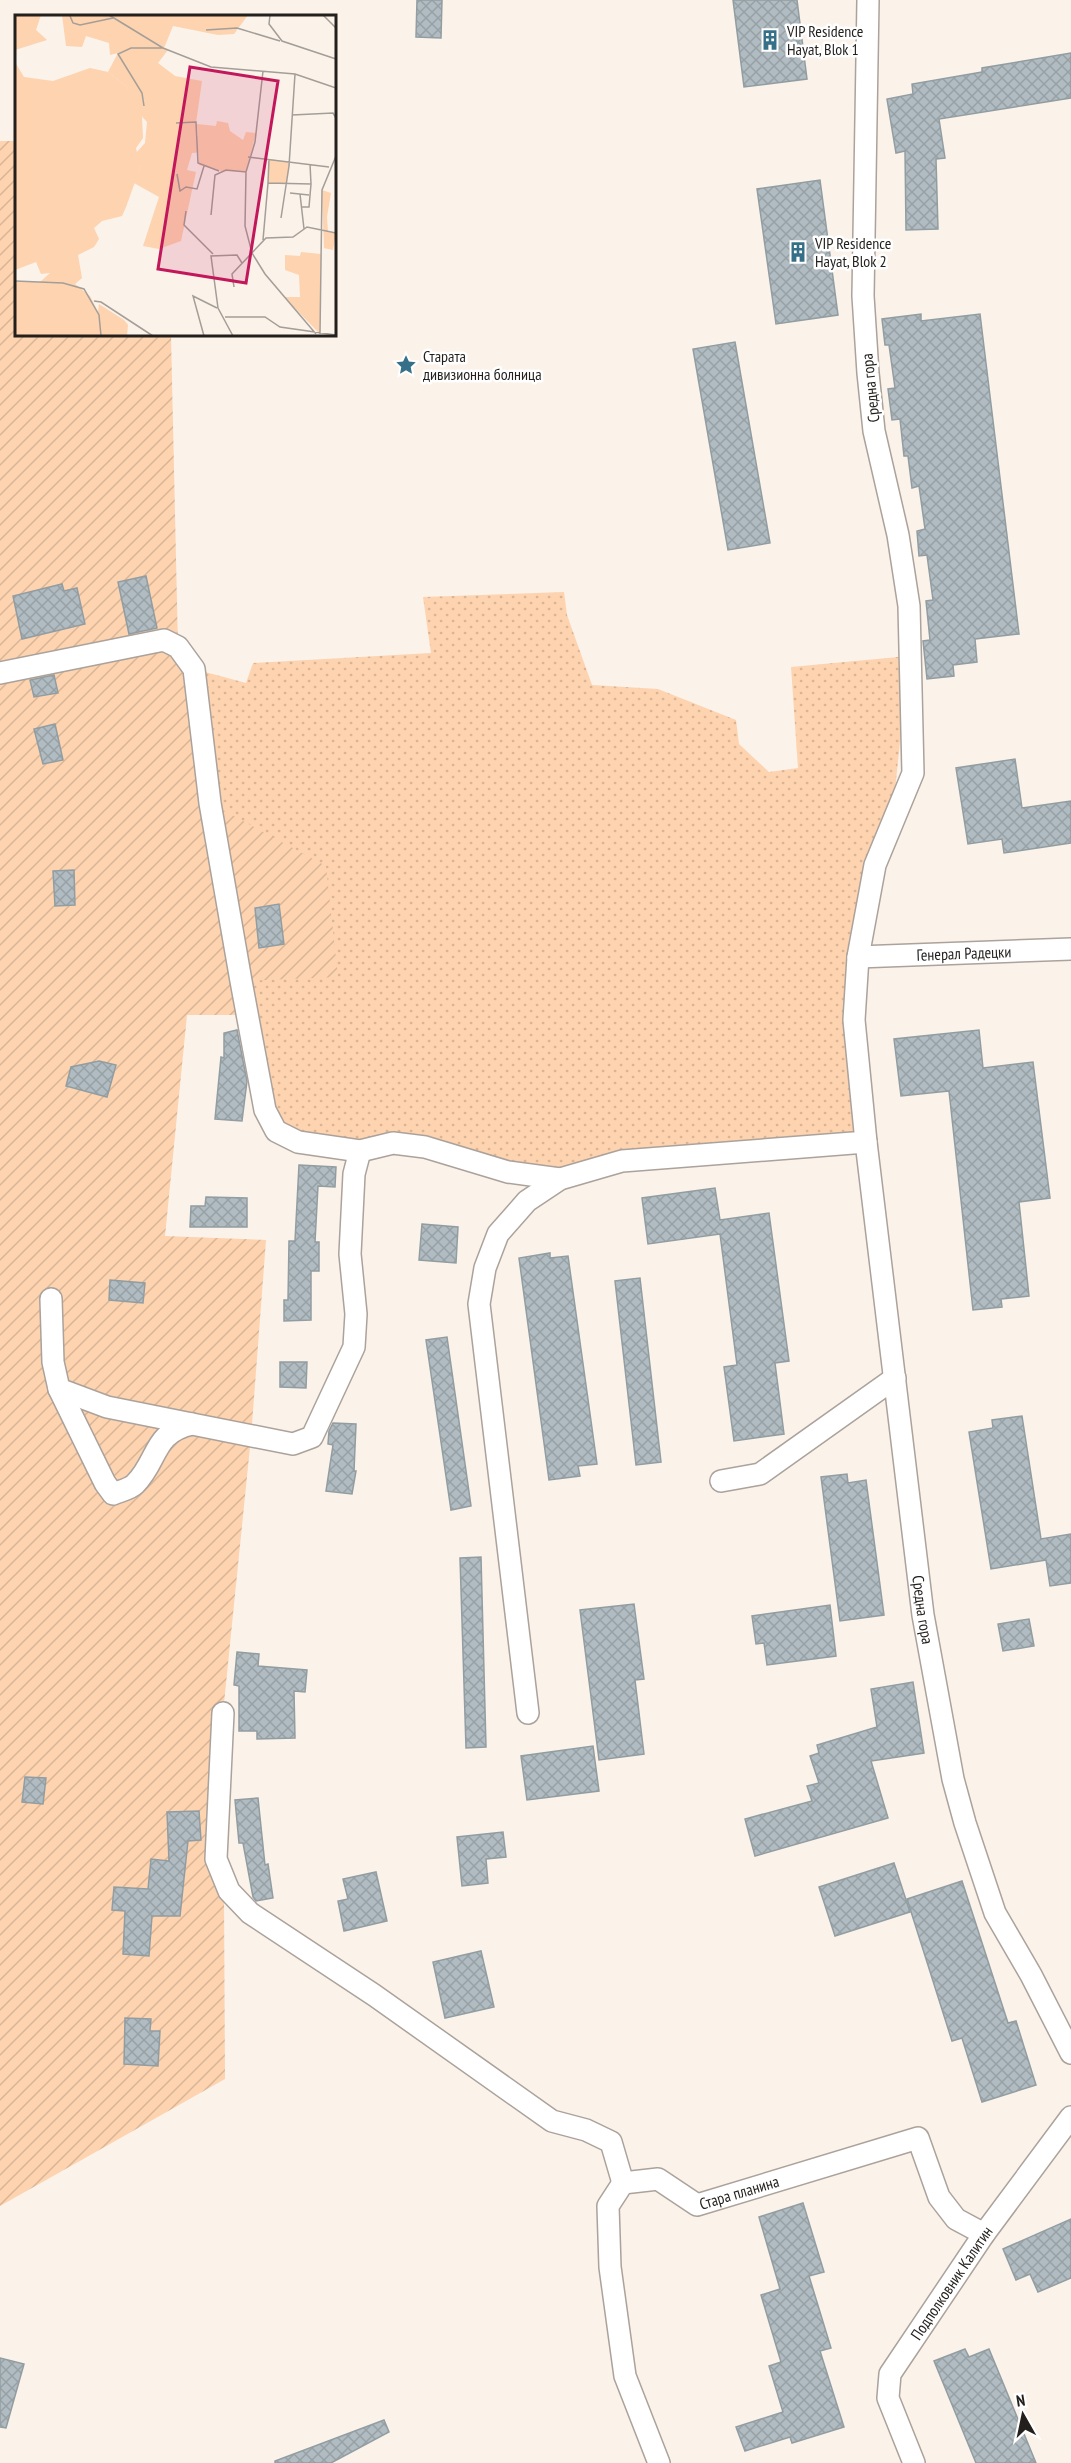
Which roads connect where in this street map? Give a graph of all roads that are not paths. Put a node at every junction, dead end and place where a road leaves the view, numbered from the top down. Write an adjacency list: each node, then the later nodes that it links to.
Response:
1 (868, 0): 4 (street, Средна гора)
2 (0, 673): 6 (street)
3 (1071, 949): 4 (street, Генерал Радецки)
4 (858, 957): 5 (street, Средна гора)
5 (866, 1142): 7 (street); 9 (street, Средна гора)
6 (360, 1151): 7 (street); 11 (street)
7 (560, 1179): 14 (street)
8 (51, 1299): 10 (street)
9 (895, 1378): 12 (street); 15 (street, Средна гора)
10 (59, 1389): 11 (street); 11 (street)
11 (192, 1424)
12 (721, 1481)
13 (222, 1713): 17 (street)
14 (528, 1713)
15 (1071, 2053)
16 (1071, 2117): 18 (street, Подполковник Калитин)
17 (623, 2183): 18 (street, Стара планина); 19 (street)
18 (984, 2234): 20 (street, Подполковник Калитин)
19 (659, 2463)
20 (914, 2463)

